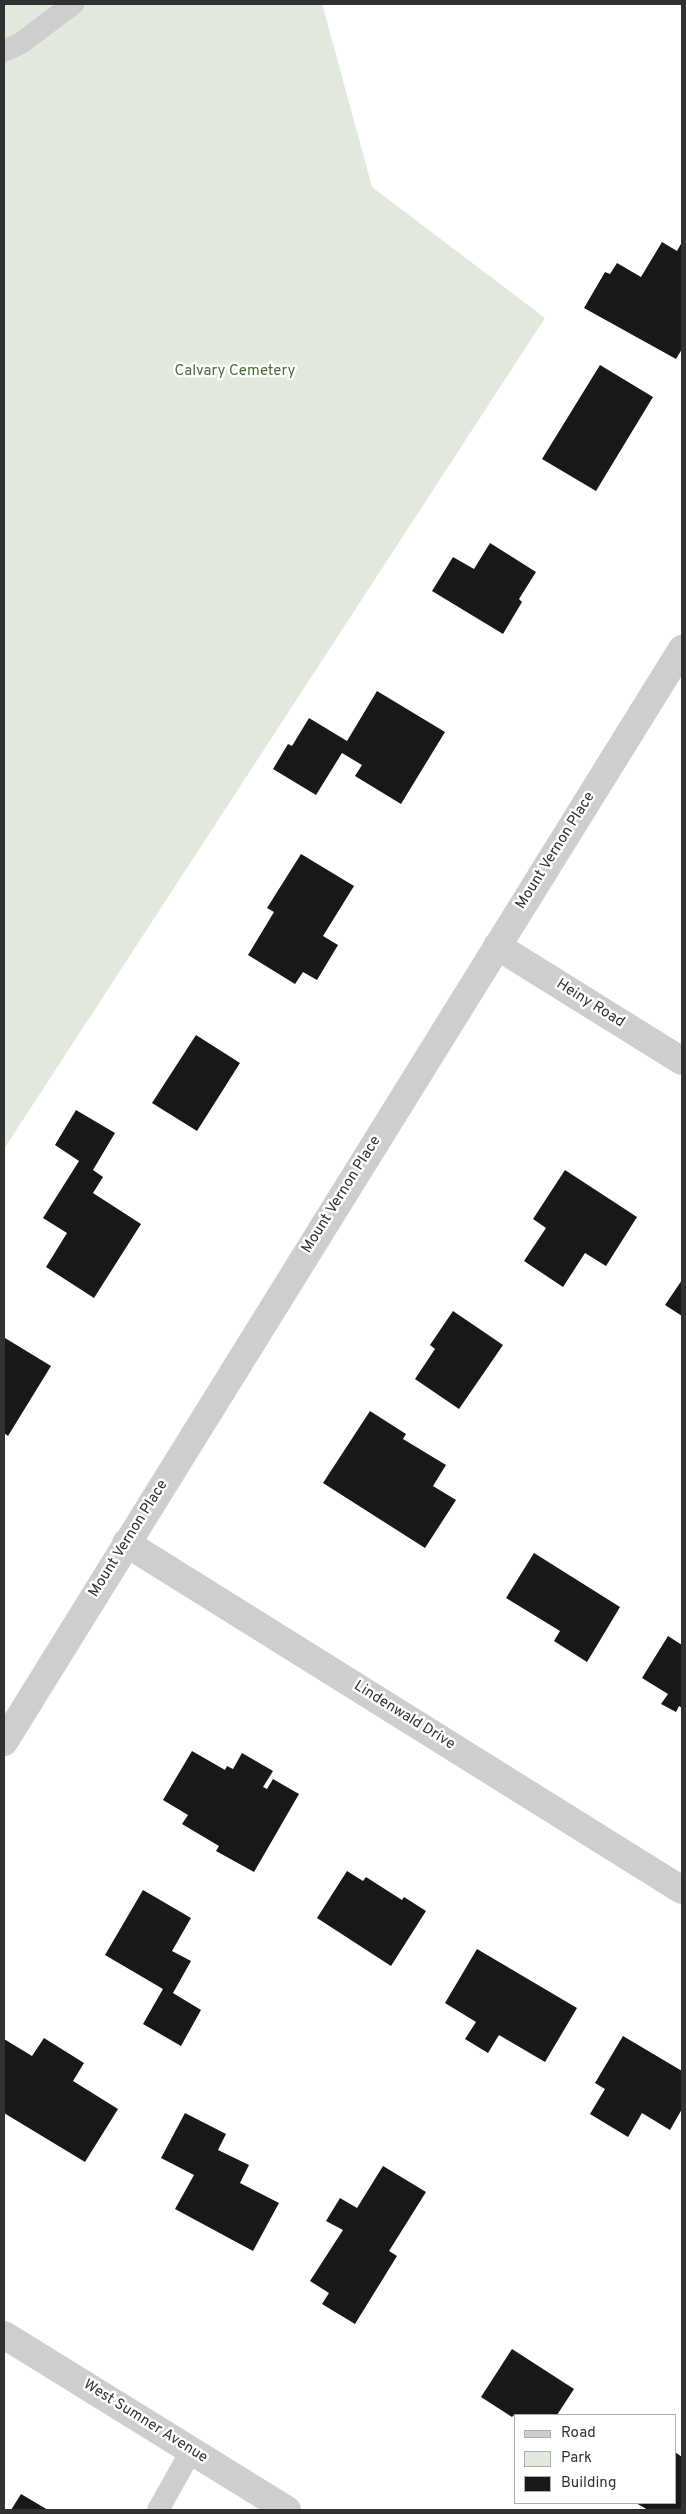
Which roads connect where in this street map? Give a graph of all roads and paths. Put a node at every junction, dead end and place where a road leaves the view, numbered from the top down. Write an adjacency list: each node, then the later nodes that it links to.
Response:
1 (73, 4): 2 (lane)
2 (4, 50)
3 (682, 650): 4 (street, Mount Vernon Place)
4 (497, 946): 5 (street, Heiny Road); 6 (street, Mount Vernon Place)
5 (682, 1061)
6 (126, 1543): 7 (street, Mount Vernon Place); 8 (street, Lindenwald Drive)
7 (4, 1742)
8 (682, 1890)
9 (4, 2334): 10 (street, West Sumner Avenue)
10 (191, 2451): 11 (lane); 12 (street, West Sumner Avenue)
11 (158, 2510)
12 (286, 2510)

